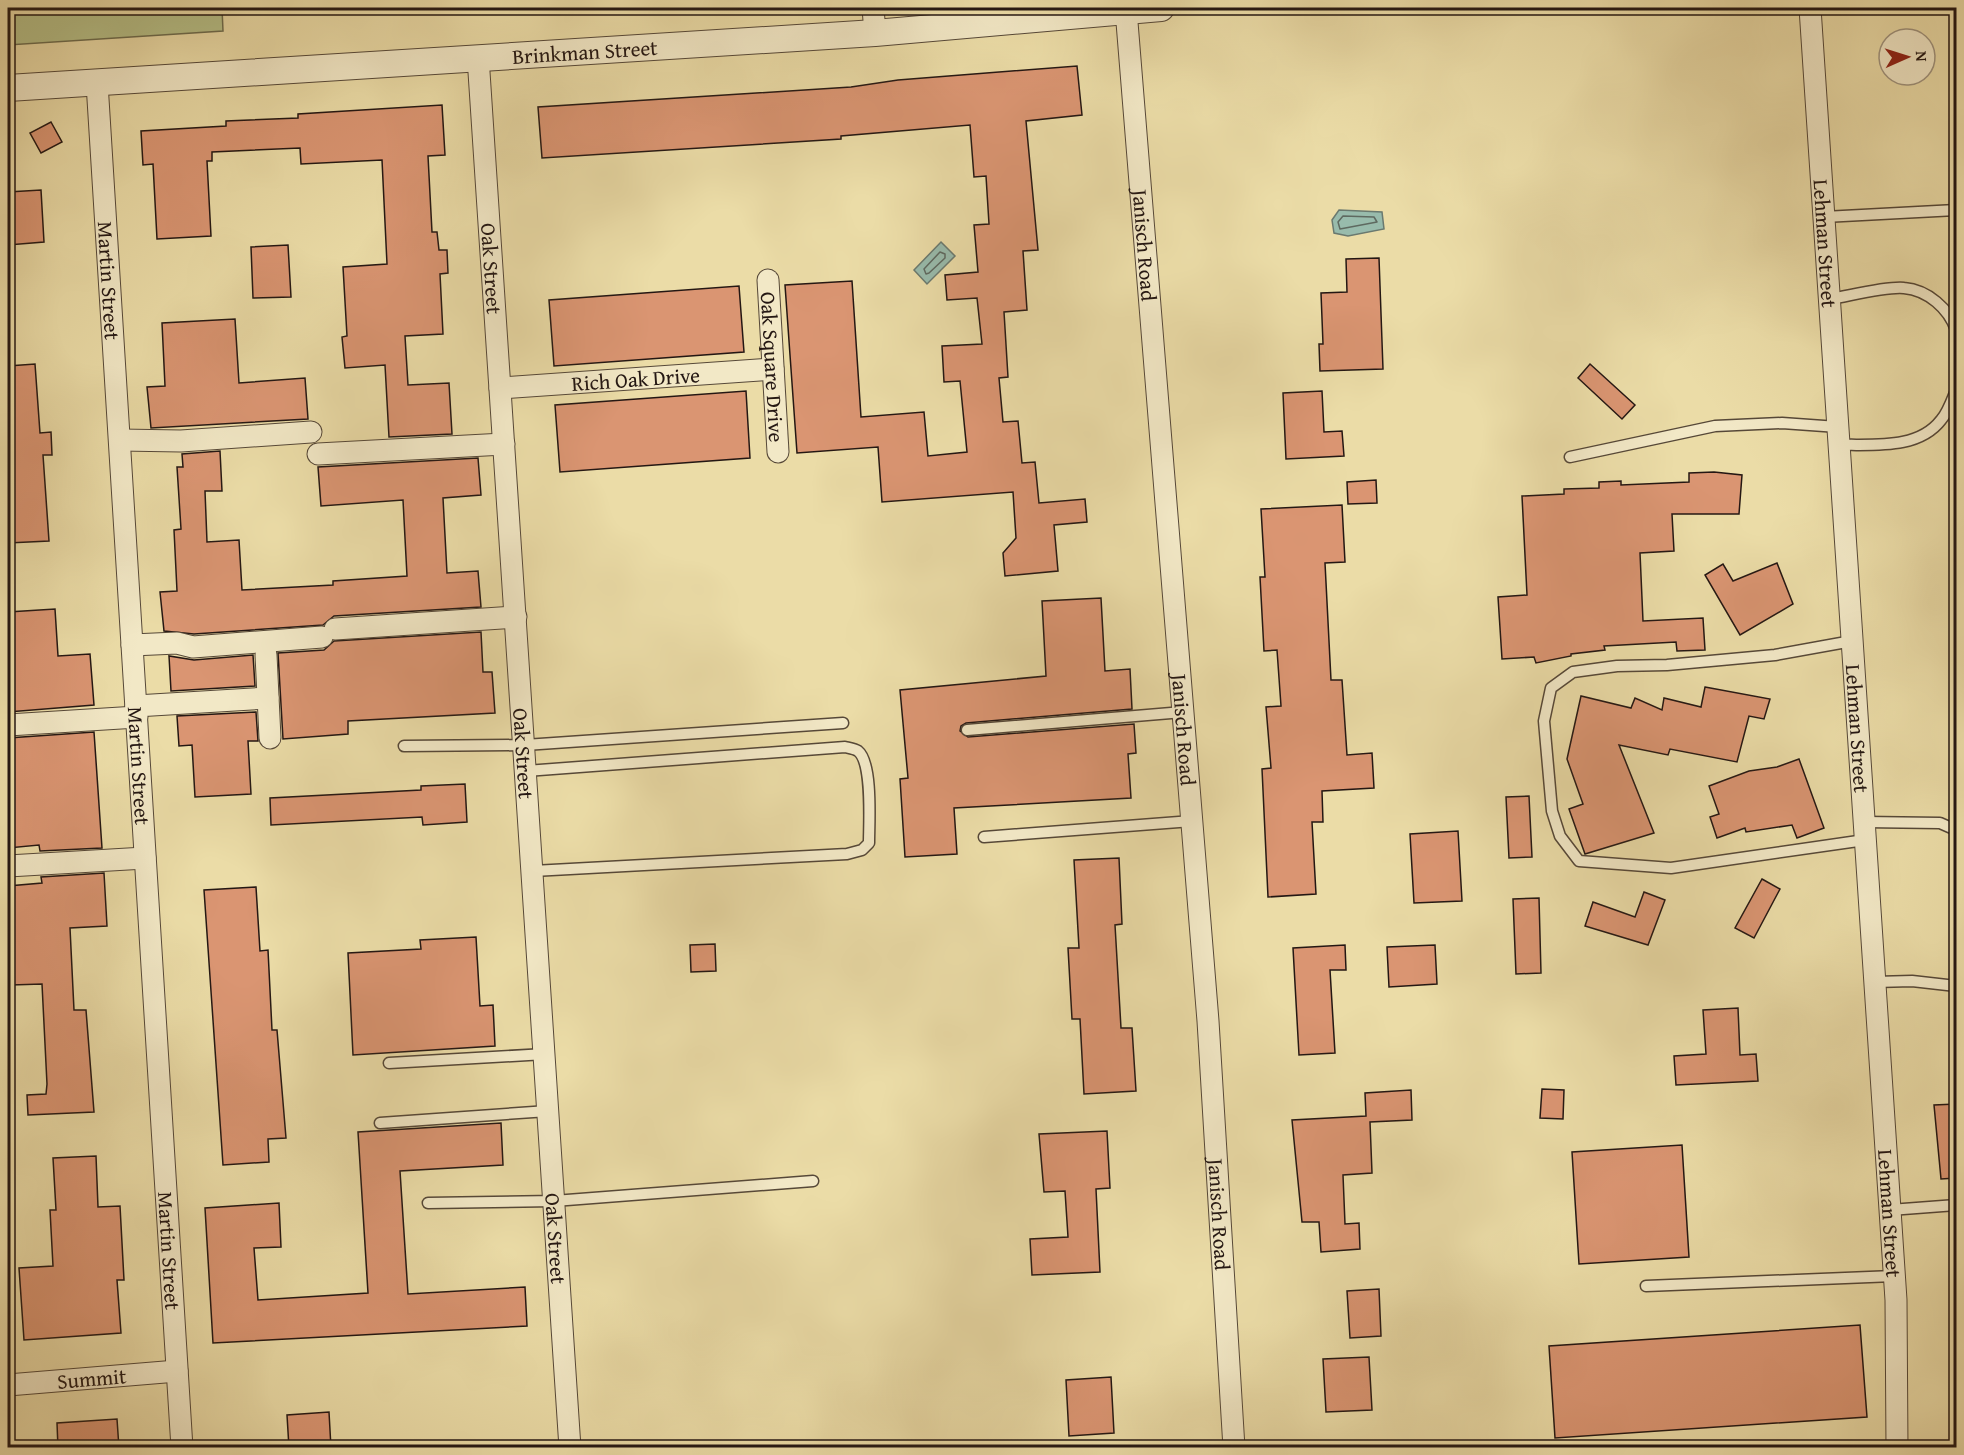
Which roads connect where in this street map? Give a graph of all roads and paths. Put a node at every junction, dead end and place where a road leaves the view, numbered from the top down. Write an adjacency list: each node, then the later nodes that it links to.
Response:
1 (16, 8): 5 (path)
2 (873, 8): 7 (street)
3 (1161, 8): 6 (street, Brinkman Street)
4 (1810, 8): 12 (street, Lehman Street)
5 (8, 10)
6 (1126, 10): 7 (street, Brinkman Street); 32 (street, Janisch Road)
7 (875, 33): 8 (street, Brinkman Street)
8 (478, 57): 9 (street, Brinkman Street); 17 (street, Oak Street)
9 (98, 83): 10 (street, Brinkman Street); 21 (street, Martin Street)
10 (8, 87)
11 (1956, 210): 12 (lane)
12 (1824, 217): 14 (street, Lehman Street)
13 (768, 280): 16 (street, Oak Square Drive)
14 (1830, 299): 15 (lane); 20 (street, Lehman Street)
15 (1956, 330)
16 (773, 369): 17 (street, Rich Oak Drive); 23 (street, Oak Square Drive)
17 (500, 388): 22 (street, Oak Street)
18 (1956, 390): 20 (lane)
19 (310, 432): 21 (street)
20 (1839, 436): 25 (lane); 27 (street, Lehman Street)
21 (120, 440): 28 (street, Martin Street)
22 (504, 444): 24 (street); 26 (street, Oak Street)
23 (778, 452)
24 (318, 454)
25 (1570, 456)
26 (516, 617): 28 (street); 37 (street, Oak Street)
27 (1852, 641): 42 (street, Lehman Street); 42 (lane)
28 (132, 645): 31 (street, Martin Street)
29 (266, 655): 30 (street)
30 (268, 698): 31 (street); 36 (street)
31 (136, 712): 34 (street); 44 (street, Martin Street)
32 (1183, 712): 35 (lane); 40 (street, Janisch Road)
33 (843, 723): 37 (lane)
34 (8, 725)
35 (967, 730)
36 (270, 738)
37 (525, 745): 38 (lane); 39 (street, Oak Street)
38 (404, 746)
39 (526, 771): 46 (street, Oak Street); 46 (lane)
40 (1192, 821): 43 (lane); 64 (street, Janisch Road)
41 (1956, 830): 42 (lane)
42 (1865, 831): 47 (street, Lehman Street)
43 (984, 837)
44 (145, 858): 45 (street); 60 (street, Martin Street)
45 (8, 866)
46 (533, 871): 49 (street, Oak Street)
47 (1875, 982): 48 (lane); 57 (street, Lehman Street)
48 (1956, 986)
49 (544, 1054): 50 (lane); 51 (street, Oak Street)
50 (389, 1063)
51 (548, 1111): 52 (lane); 54 (street, Oak Street)
52 (380, 1124)
53 (813, 1182): 54 (lane)
54 (554, 1201): 55 (lane); 63 (street, Oak Street)
55 (428, 1203)
56 (1956, 1205): 57 (lane)
57 (1890, 1210): 58 (street, Lehman Street)
58 (1894, 1276): 59 (lane); 65 (street, Lehman Street)
59 (1646, 1286)
60 (177, 1371): 61 (street, Summit); 62 (street, Martin Street)
61 (8, 1385)
62 (182, 1448)
63 (570, 1448)
64 (1234, 1448)
65 (1897, 1448)

